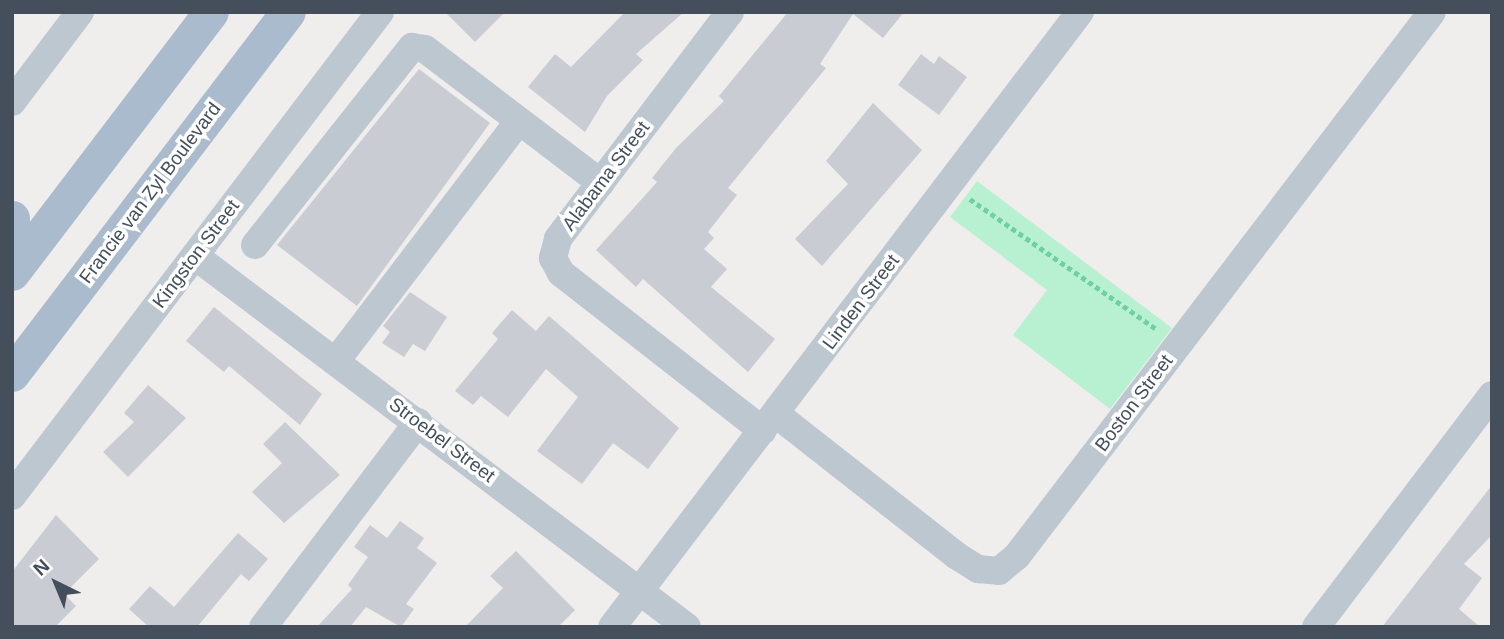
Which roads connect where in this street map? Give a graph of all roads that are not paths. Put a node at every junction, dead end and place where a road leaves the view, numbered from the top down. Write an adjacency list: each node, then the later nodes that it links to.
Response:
1 (80, 12): 8 (street)
2 (211, 12): 15 (main road)
3 (288, 12): 17 (main road, Francie van Zyl Boulevard)
4 (380, 12): 13 (street, Kingston Street)
5 (730, 12): 10 (street, Alabama Street)
6 (1080, 12): 20 (street, Linden Street)
7 (1432, 12): 20 (street, Boston Street)
8 (12, 102)
9 (519, 121): 10 (street); 12 (street); 16 (street)
10 (601, 183): 20 (street, Alabama Street)
11 (12, 218): 14 (main road)
12 (255, 245)
13 (195, 256): 16 (street, Stroebel Street); 21 (street, Kingston Street)
14 (12, 260)
15 (12, 273)
16 (336, 361): 19 (street, Stroebel Street)
17 (12, 374)
18 (1492, 395): 26 (street)
19 (418, 422): 22 (street, Stroebel Street); 23 (street)
20 (770, 423): 22 (street, Linden Street)
21 (12, 496)
22 (639, 590): 24 (street, Linden Street); 25 (street, Stroebel Street)
23 (263, 627)
24 (612, 627)
25 (687, 627)
26 (1316, 627)

